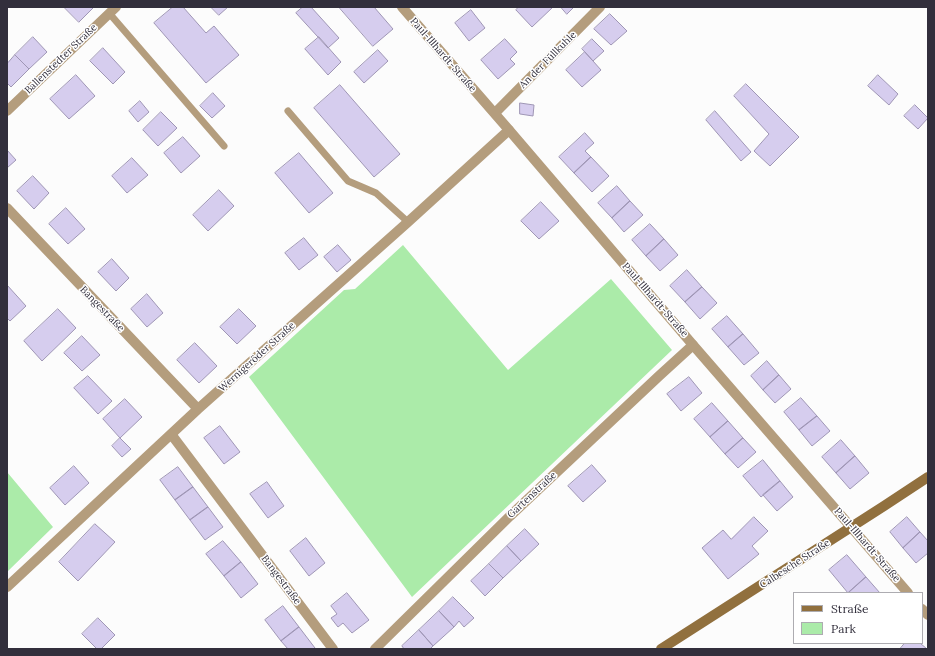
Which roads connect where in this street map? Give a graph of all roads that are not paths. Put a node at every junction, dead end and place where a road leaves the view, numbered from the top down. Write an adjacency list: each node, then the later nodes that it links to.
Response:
1 (402, 7): 6 (street, Paul-Illhardt-Straße)
2 (600, 7): 6 (street, An der Füllkuhle)
3 (113, 10): 4 (street, Ballenstedter Straße); 8 (lane)
4 (7, 111)
5 (288, 111): 10 (lane)
6 (495, 113): 7 (street, Paul-Illhardt-Straße)
7 (509, 130): 10 (street, Wernigeröder Straße); 11 (street, Paul-Illhardt-Straße)
8 (224, 146)
9 (7, 208): 12 (street, Bangestraße)
10 (408, 222): 12 (street, Wernigeröder Straße)
11 (693, 345): 15 (street, Paul-Illhardt-Straße); 19 (street, Gartenstraße)
12 (198, 409): 13 (street, Wernigeröder Straße)
13 (171, 434): 16 (street, Wernigeröder Straße); 18 (street, Bangestraße)
14 (928, 477): 15 (main road, Calbesche Straße)
15 (851, 528): 17 (street, Paul-Illhardt-Straße); 20 (main road, Calbesche Straße)
16 (7, 586)
17 (907, 592)
18 (333, 649)
19 (374, 649)
20 (661, 649)

